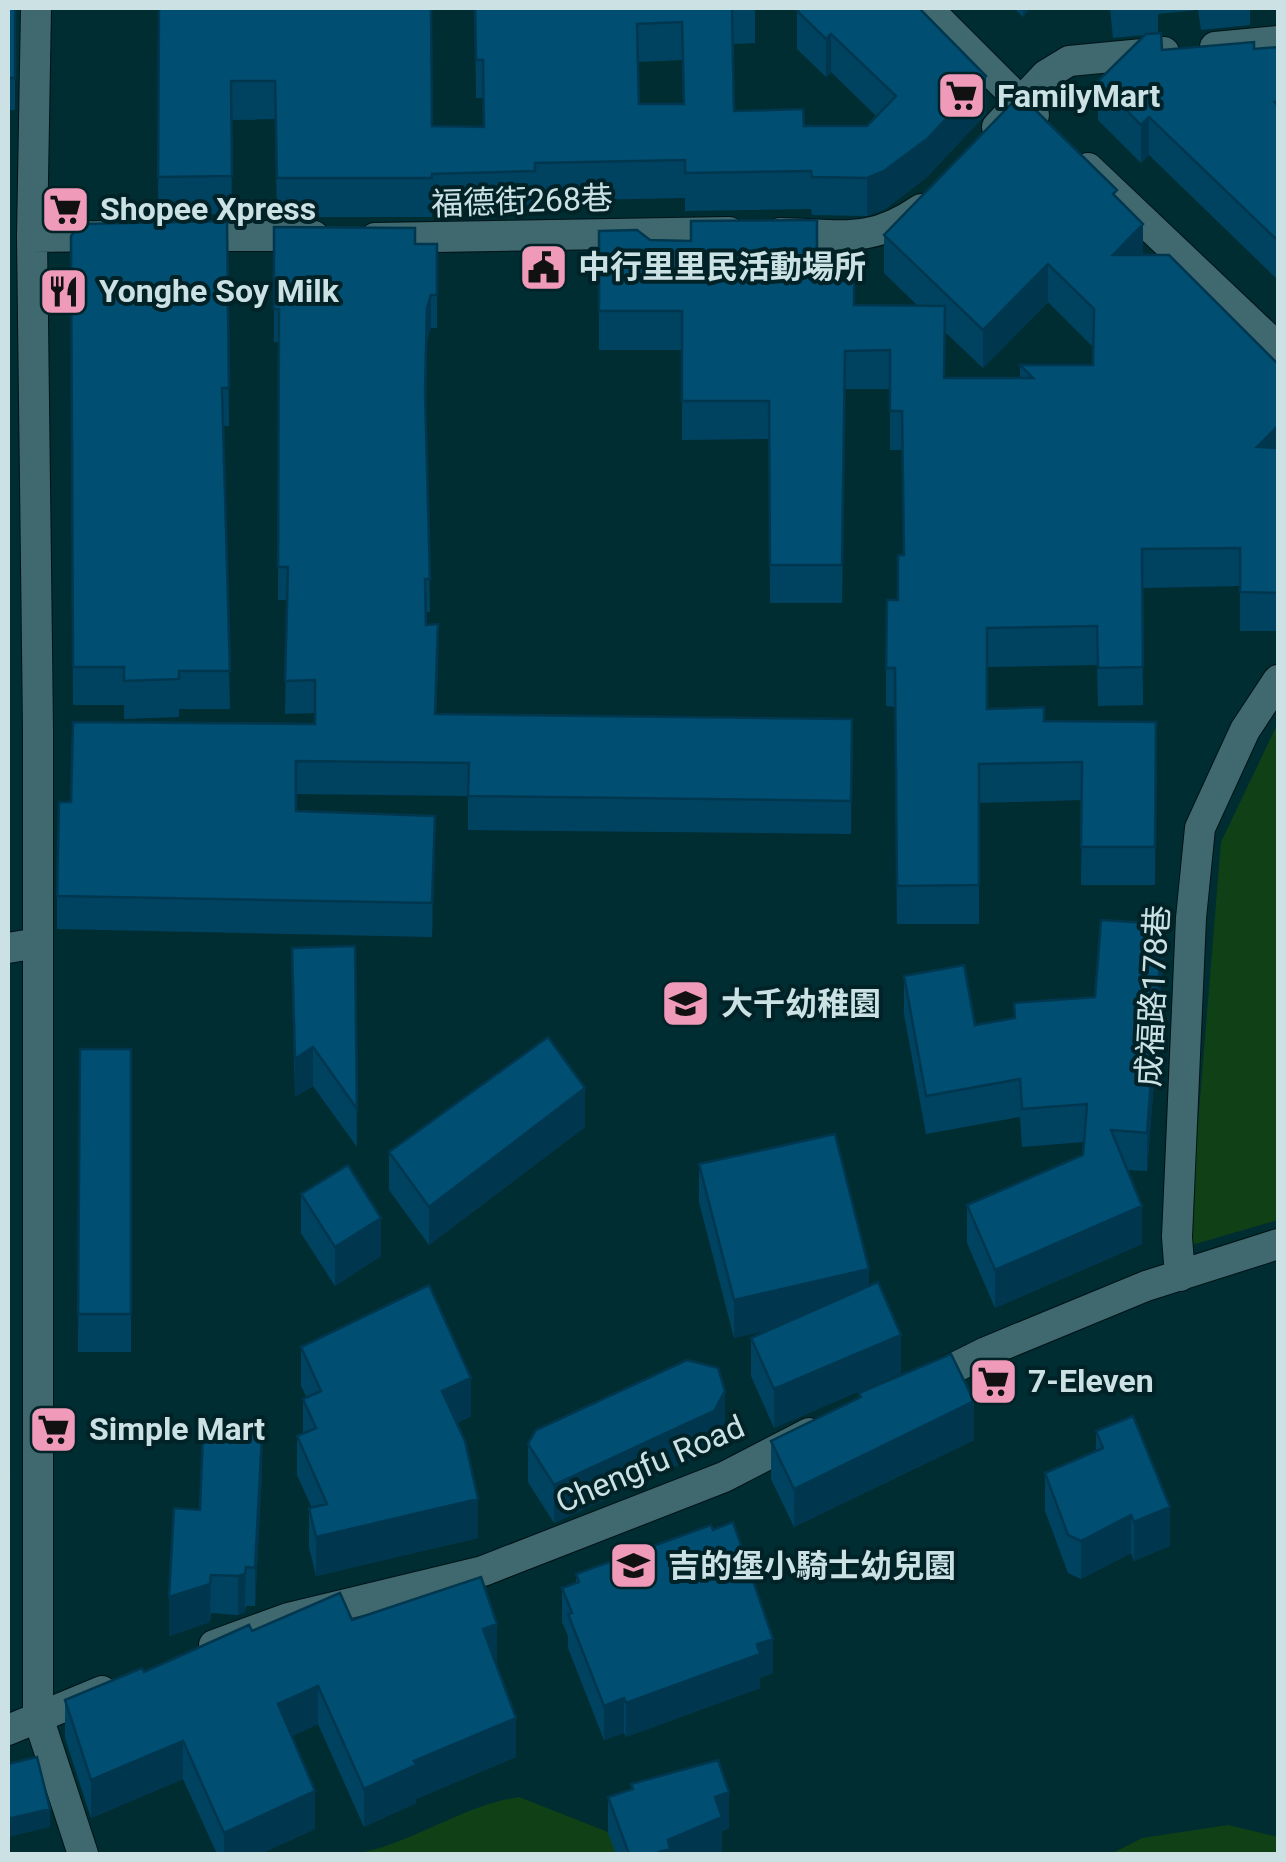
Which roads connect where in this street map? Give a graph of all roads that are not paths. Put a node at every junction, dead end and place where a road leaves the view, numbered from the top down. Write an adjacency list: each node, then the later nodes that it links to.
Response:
1 (36, 8): 7 (street)
2 (928, 8): 4 (street)
3 (1278, 41): 4 (street)
4 (1020, 102): 5 (street); 8 (street)
5 (971, 156)
6 (946, 182): 7 (street, 福德街268巷)
7 (32, 237): 10 (street)
8 (1278, 348)
9 (1278, 680): 13 (street, 成福路178巷)
10 (38, 943): 11 (street); 18 (street)
11 (8, 948)
12 (1278, 1244): 13 (street)
13 (1180, 1276): 14 (street)
14 (892, 1398)
15 (840, 1420): 16 (street, Chengfu Road)
16 (193, 1653)
17 (121, 1683): 18 (street)
18 (38, 1716): 19 (street); 20 (street)
19 (8, 1730)
20 (82, 1854)

